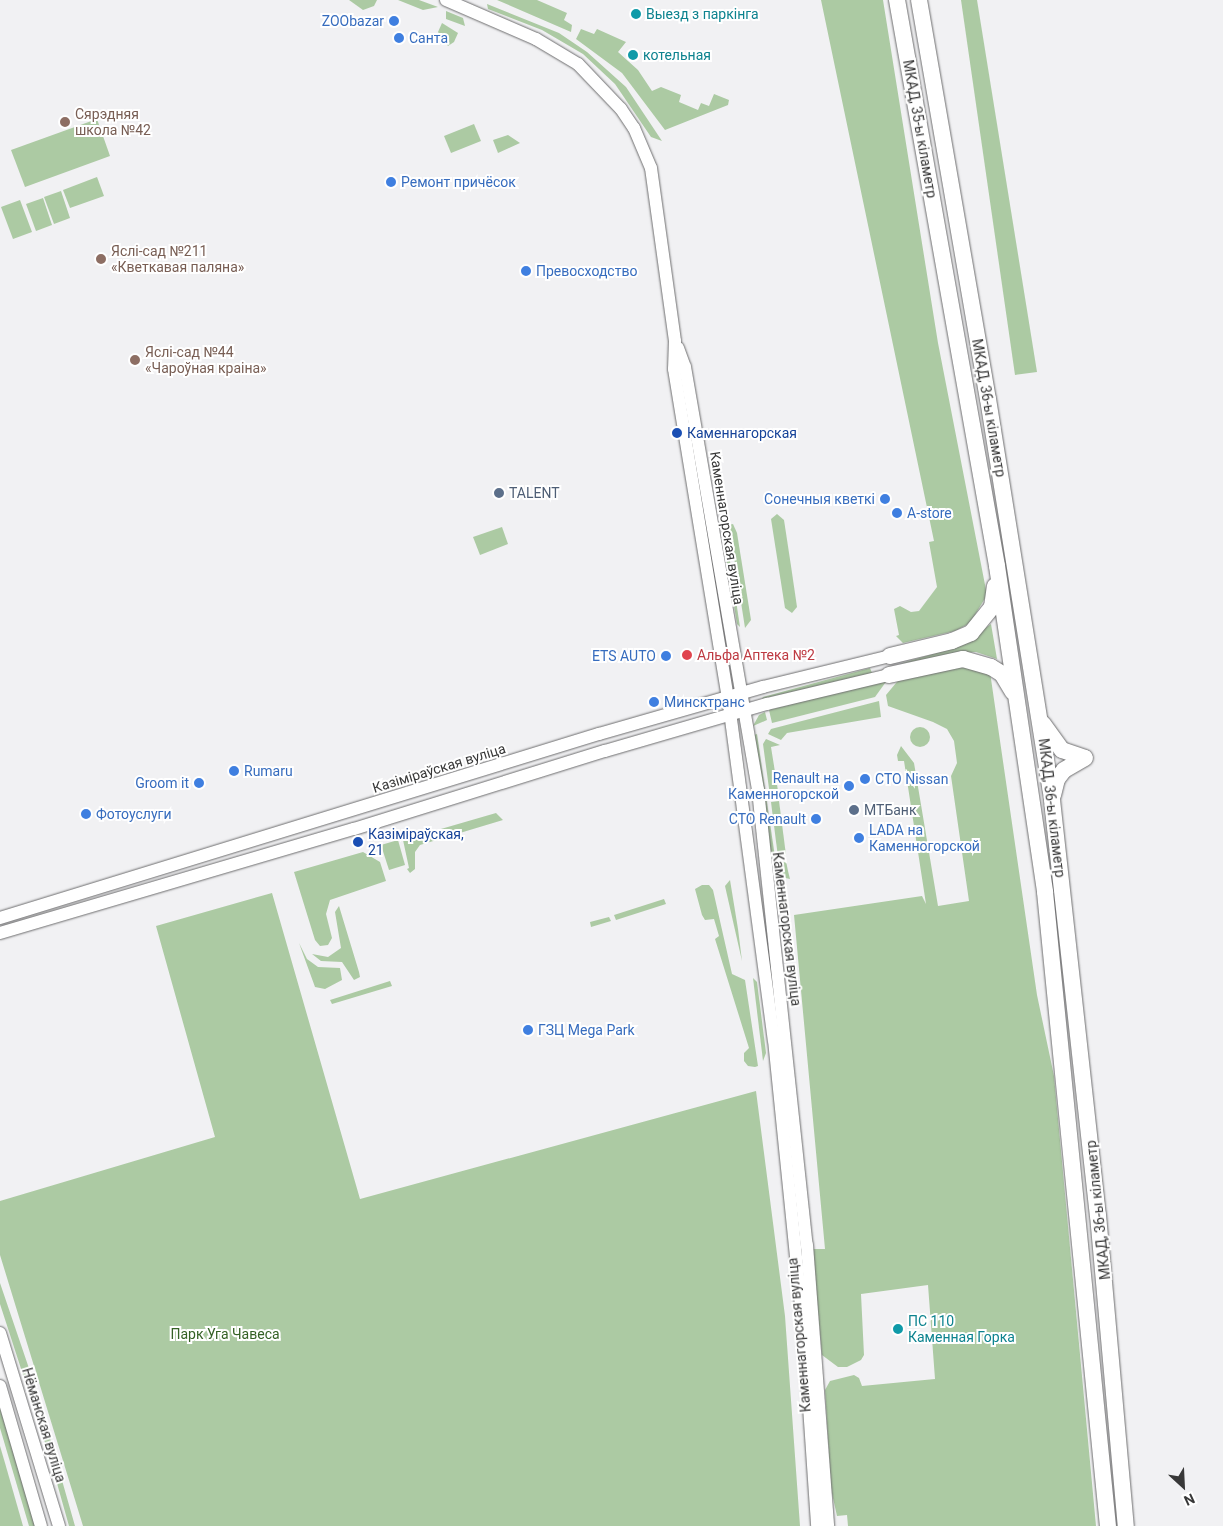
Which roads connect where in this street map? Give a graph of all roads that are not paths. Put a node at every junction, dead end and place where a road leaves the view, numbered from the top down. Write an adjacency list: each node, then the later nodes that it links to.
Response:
1 (446, 0): 6 (main road, Каменнагорская вуліца)
2 (896, 0): 5 (highway, МКАД, 35-ы кіламетр)
3 (921, 0): 4 (highway, МКАД, 35-ы кіламетр)
4 (962, 254): 15 (highway, МКАД, 36-ы кіламетр)
5 (942, 257): 7 (highway, МКАД, 36-ы кіламетр)
6 (676, 341): 10 (main road, Каменнагорская вуліца); 11 (main road, Каменнагорская вуліца)
7 (997, 566): 8 (highway); 12 (highway, МКАД, 36-ы кіламетр)
8 (890, 656): 10 (main road, Казіміраўская вуліца)
9 (889, 675): 12 (highway); 13 (main road)
10 (741, 694): 11 (main road, Казіміраўская вуліца); 13 (main road, Каменнагорская вуліца)
11 (728, 697): 14 (main road, Каменнагорская вуліца); 17 (main road, Казіміраўская вуліца)
12 (1018, 703): 25 (highway, МКАД, 36-ы кіламетр)
13 (745, 711): 14 (main road); 24 (main road, Каменнагорская вуліца)
14 (730, 716): 18 (main road); 23 (main road, Каменнагорская вуліца)
15 (1041, 721): 16 (highway, МКАД, 36-ы кіламетр); 16 (highway)
16 (1052, 800): 26 (highway, МКАД, 36-ы кіламетр)
17 (0, 918)
18 (0, 933)
19 (0, 1333): 22 (main road, Нёманская вуліца)
20 (0, 1386): 21 (main road)
21 (41, 1526)
22 (58, 1526)
23 (817, 1526)
24 (828, 1526)
25 (1108, 1526)
26 (1126, 1526)

